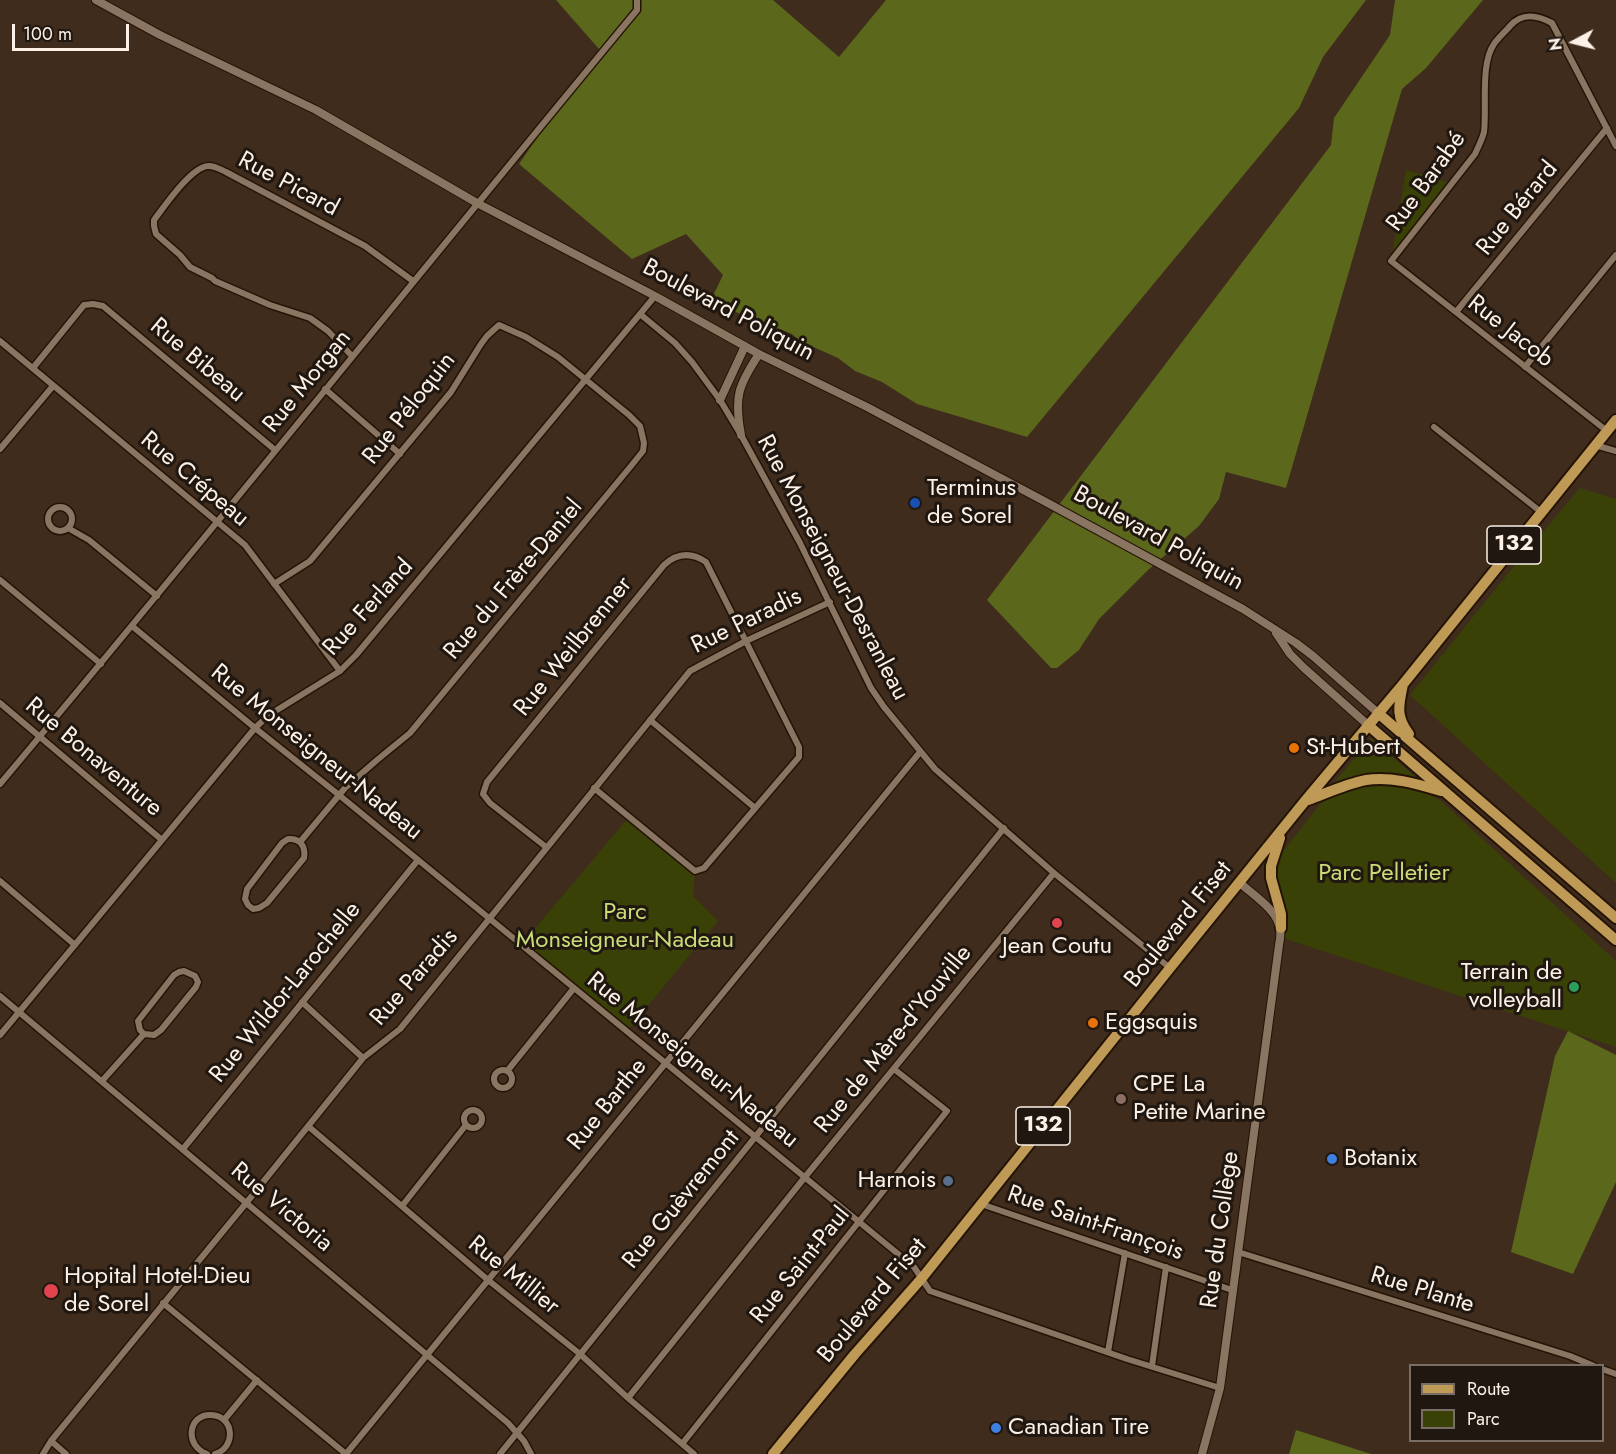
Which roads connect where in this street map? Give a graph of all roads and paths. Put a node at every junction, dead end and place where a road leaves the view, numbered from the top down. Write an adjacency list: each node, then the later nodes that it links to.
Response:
1 (96, 0): 5 (street, Boulevard Poliquin)
2 (637, 0): 5 (street, Rue Morgan)
3 (1607, 128): 4 (street, Rue Barabé); 7 (street, Rue Barabé); 10 (street, Rue Bérard)
4 (1616, 146)
5 (477, 203): 8 (street, Rue Morgan); 9 (street, Boulevard Poliquin)
6 (1616, 255): 16 (street)
7 (1391, 261): 10 (street, Rue Jacob)
8 (413, 281): 15 (street, Rue Morgan); 15 (street, Rue Picard)
9 (655, 296): 11 (street, Rue Ferland); 13 (street, Boulevard Poliquin)
10 (1456, 312): 16 (street, Rue Jacob)
11 (640, 315): 18 (street, Rue Ferland); 22 (street, Rue Monseigneur-Desranleau)
12 (0, 340): 17 (street, Rue Crépeau)
13 (745, 346): 14 (street, Boulevard Poliquin); 22 (street)
14 (759, 354): 19 (street); 40 (street, Boulevard Poliquin)
15 (352, 356): 21 (street, Rue Morgan)
16 (1525, 367): 25 (street, Rue Jacob)
17 (33, 368): 20 (street, Rue Crépeau); 29 (street, Rue Bibeau)
18 (586, 379): 31 (street, Rue Péloquin); 43 (street, Rue Ferland); 56 (street, Rue du Frère-Daniel)
19 (741, 384): 22 (street); 26 (street)
20 (53, 386): 28 (street); 33 (street, Rue Crépeau)
21 (325, 389): 29 (street, Rue Morgan); 31 (street)
22 (720, 400): 26 (street, Rue Monseigneur-Desranleau)
23 (1616, 420): 25 (main road, Boulevard Fiset / 132)
24 (1434, 427): 32 (street)
25 (1607, 431): 27 (main road, Boulevard Fiset / 132)
26 (741, 435): 38 (street, Rue Monseigneur-Desranleau)
27 (1595, 445): 30 (street); 32 (main road, Boulevard Fiset / 132)
28 (0, 449)
29 (275, 450): 33 (street, Rue Morgan)
30 (1616, 451)
31 (400, 454): 36 (street, Rue Péloquin)
32 (1541, 512): 44 (main road, Boulevard Fiset / 132)
33 (217, 522): 36 (street, Rue Crépeau); 37 (street, Rue Morgan)
34 (68, 528): 37 (street)
35 (0, 580): 42 (street)
36 (274, 584): 43 (street, Rue Crépeau)
37 (157, 596): 39 (street, Rue Morgan)
38 (830, 602): 41 (street, Rue Paradis); 51 (street, Rue Monseigneur-Desranleau)
39 (132, 626): 42 (street, Rue Morgan); 49 (street, Rue Monseigneur-Nadeau)
40 (1273, 630): 46 (street, Boulevard Poliquin); 48 (street, Boulevard Poliquin)
41 (746, 641): 47 (street, Rue Paradis); 58 (street); 63 (street, Rue Weilbrenner)
42 (100, 664): 50 (street, Rue Morgan)
43 (340, 671): 49 (street, Rue Ferland)
44 (1404, 683): 46 (main road, Boulevard Fiset / 132); 52 (main road)
45 (0, 703): 50 (street, Rue Bonaventure)
46 (1378, 713): 48 (main road, Boulevard Fiset / 132); 52 (main road, Boulevard Poliquin)
47 (650, 720): 54 (street, Rue Paradis); 58 (street)
48 (1368, 724): 55 (main road, Boulevard Poliquin); 57 (main road, Boulevard Fiset / 132)
49 (255, 728): 56 (street, Rue Monseigneur-Nadeau); 61 (street, Rue Ferland)
50 (40, 736): 53 (street, Rue Morgan); 61 (street, Rue Bonaventure)
51 (920, 752): 59 (street, Rue Monseigneur-Desranleau); 81 (street, Rue Barthe)
52 (1424, 753): 69 (main road, Boulevard Poliquin)
53 (0, 784)
54 (594, 788): 58 (street); 63 (street, Rue Paradis)
55 (1445, 793): 57 (main road); 71 (main road, Boulevard Poliquin)
56 (339, 795): 62 (street, Rue du Frère-Daniel); 64 (street, Rue Monseigneur-Nadeau)
57 (1305, 801): 60 (main road, Boulevard Fiset / 132)
58 (755, 808)
59 (1004, 828): 65 (street, Rue Monseigneur-Desranleau); 87 (street, Rue Guèvremont)
60 (1283, 830): 67 (main road, Boulevard Fiset / 132); 70 (main road)
61 (162, 840): 72 (street, Rue Ferland)
62 (300, 842): 62 (street)
63 (546, 847): 68 (street, Rue Paradis)
64 (418, 860): 68 (street, Rue Monseigneur-Nadeau); 76 (street, Rue Wildor-Larochelle)
65 (1054, 873): 73 (street, Rue Monseigneur-Desranleau); 82 (street, Rue de Mère-d'Youville)
66 (0, 881): 72 (street)
67 (1240, 883): 70 (street); 73 (main road, Boulevard Fiset / 132)
68 (489, 918): 74 (street, Rue Monseigneur-Nadeau); 80 (street, Rue Paradis)
69 (1616, 918)
70 (1281, 928): 94 (street, Rue du Collège)
71 (1616, 939)
72 (75, 945): 77 (street, Rue Ferland)
73 (1170, 968): 91 (main road, Boulevard Fiset / 132)
74 (574, 988): 81 (street, Rue Monseigneur-Nadeau); 83 (street)
75 (0, 996): 77 (street, Rue Victoria)
76 (302, 1002): 80 (street); 88 (street, Rue Wildor-Larochelle)
77 (19, 1012): 79 (street, Rue Ferland); 84 (street, Rue Victoria)
78 (144, 1034): 78 (street); 84 (street)
79 (0, 1035)
80 (363, 1058): 86 (street, Rue Paradis)
81 (666, 1063): 87 (street, Rue Monseigneur-Nadeau); 98 (street, Rue Barthe)
82 (894, 1069): 89 (street, Rue de Mère-d'Youville); 93 (street, Rue Saint-Paul)
83 (508, 1070)
84 (102, 1081): 88 (street, Rue Victoria)
85 (466, 1125): 92 (street)
86 (308, 1126): 90 (street, Rue Paradis); 92 (street, Rue Millier)
87 (756, 1137): 89 (street, Rue Monseigneur-Nadeau); 103 (street, Rue Guèvremont)
88 (183, 1149): 90 (street, Rue Victoria)
89 (805, 1177): 93 (street, Rue Monseigneur-Nadeau); 108 (street, Rue de Mère-d'Youville)
90 (247, 1202): 100 (street, Rue Paradis); 102 (street, Rue Victoria)
91 (981, 1204): 95 (street, Rue Saint-François); 97 (main road, Boulevard Fiset / 132)
92 (402, 1206): 98 (street, Rue Millier)
93 (860, 1222): 97 (street, Rue Monseigneur-Nadeau); 112 (street, Rue Saint-Paul)
94 (1238, 1252): 99 (street, Rue du Collège); 104 (street, Rue Plante)
95 (1125, 1253): 96 (street, Rue Saint-François); 101 (street)
96 (1166, 1268): 99 (street, Rue Saint-François); 105 (street)
97 (922, 1278): 101 (street, Rue Monseigneur-Nadeau); 121 (main road, Boulevard Fiset / 132)
98 (488, 1280): 102 (street, Rue Barthe); 103 (street, Rue Millier)
99 (1232, 1290): 107 (street, Rue du Collège)
100 (163, 1303): 106 (street); 111 (street, Rue Paradis)
101 (1108, 1352): 105 (street, Rue Monseigneur-Nadeau)
102 (428, 1354): 110 (street, Rue Victoria); 117 (street, Rue Barthe)
103 (580, 1354): 108 (street, Rue Millier); 110 (street, Rue Guèvremont)
104 (1591, 1364)
105 (1152, 1366): 107 (street, Rue Monseigneur-Nadeau)
106 (257, 1380): 109 (street); 117 (street)
107 (1220, 1388): 122 (street, Rue du Collège)
108 (628, 1398): 112 (street, Rue Millier)
109 (224, 1420): 115 (street); 116 (street)
110 (517, 1433): 118 (street, Rue Guèvremont); 119 (street, Rue Victoria)
111 (51, 1441): 113 (street, Rue Paradis); 114 (street)
112 (682, 1444): 120 (street, Rue Millier)
113 (43, 1454)
114 (66, 1454)
115 (207, 1454)
116 (214, 1454)
117 (346, 1454)
118 (500, 1454)
119 (531, 1454)
120 (694, 1454)
121 (773, 1454)
122 (1202, 1454)

